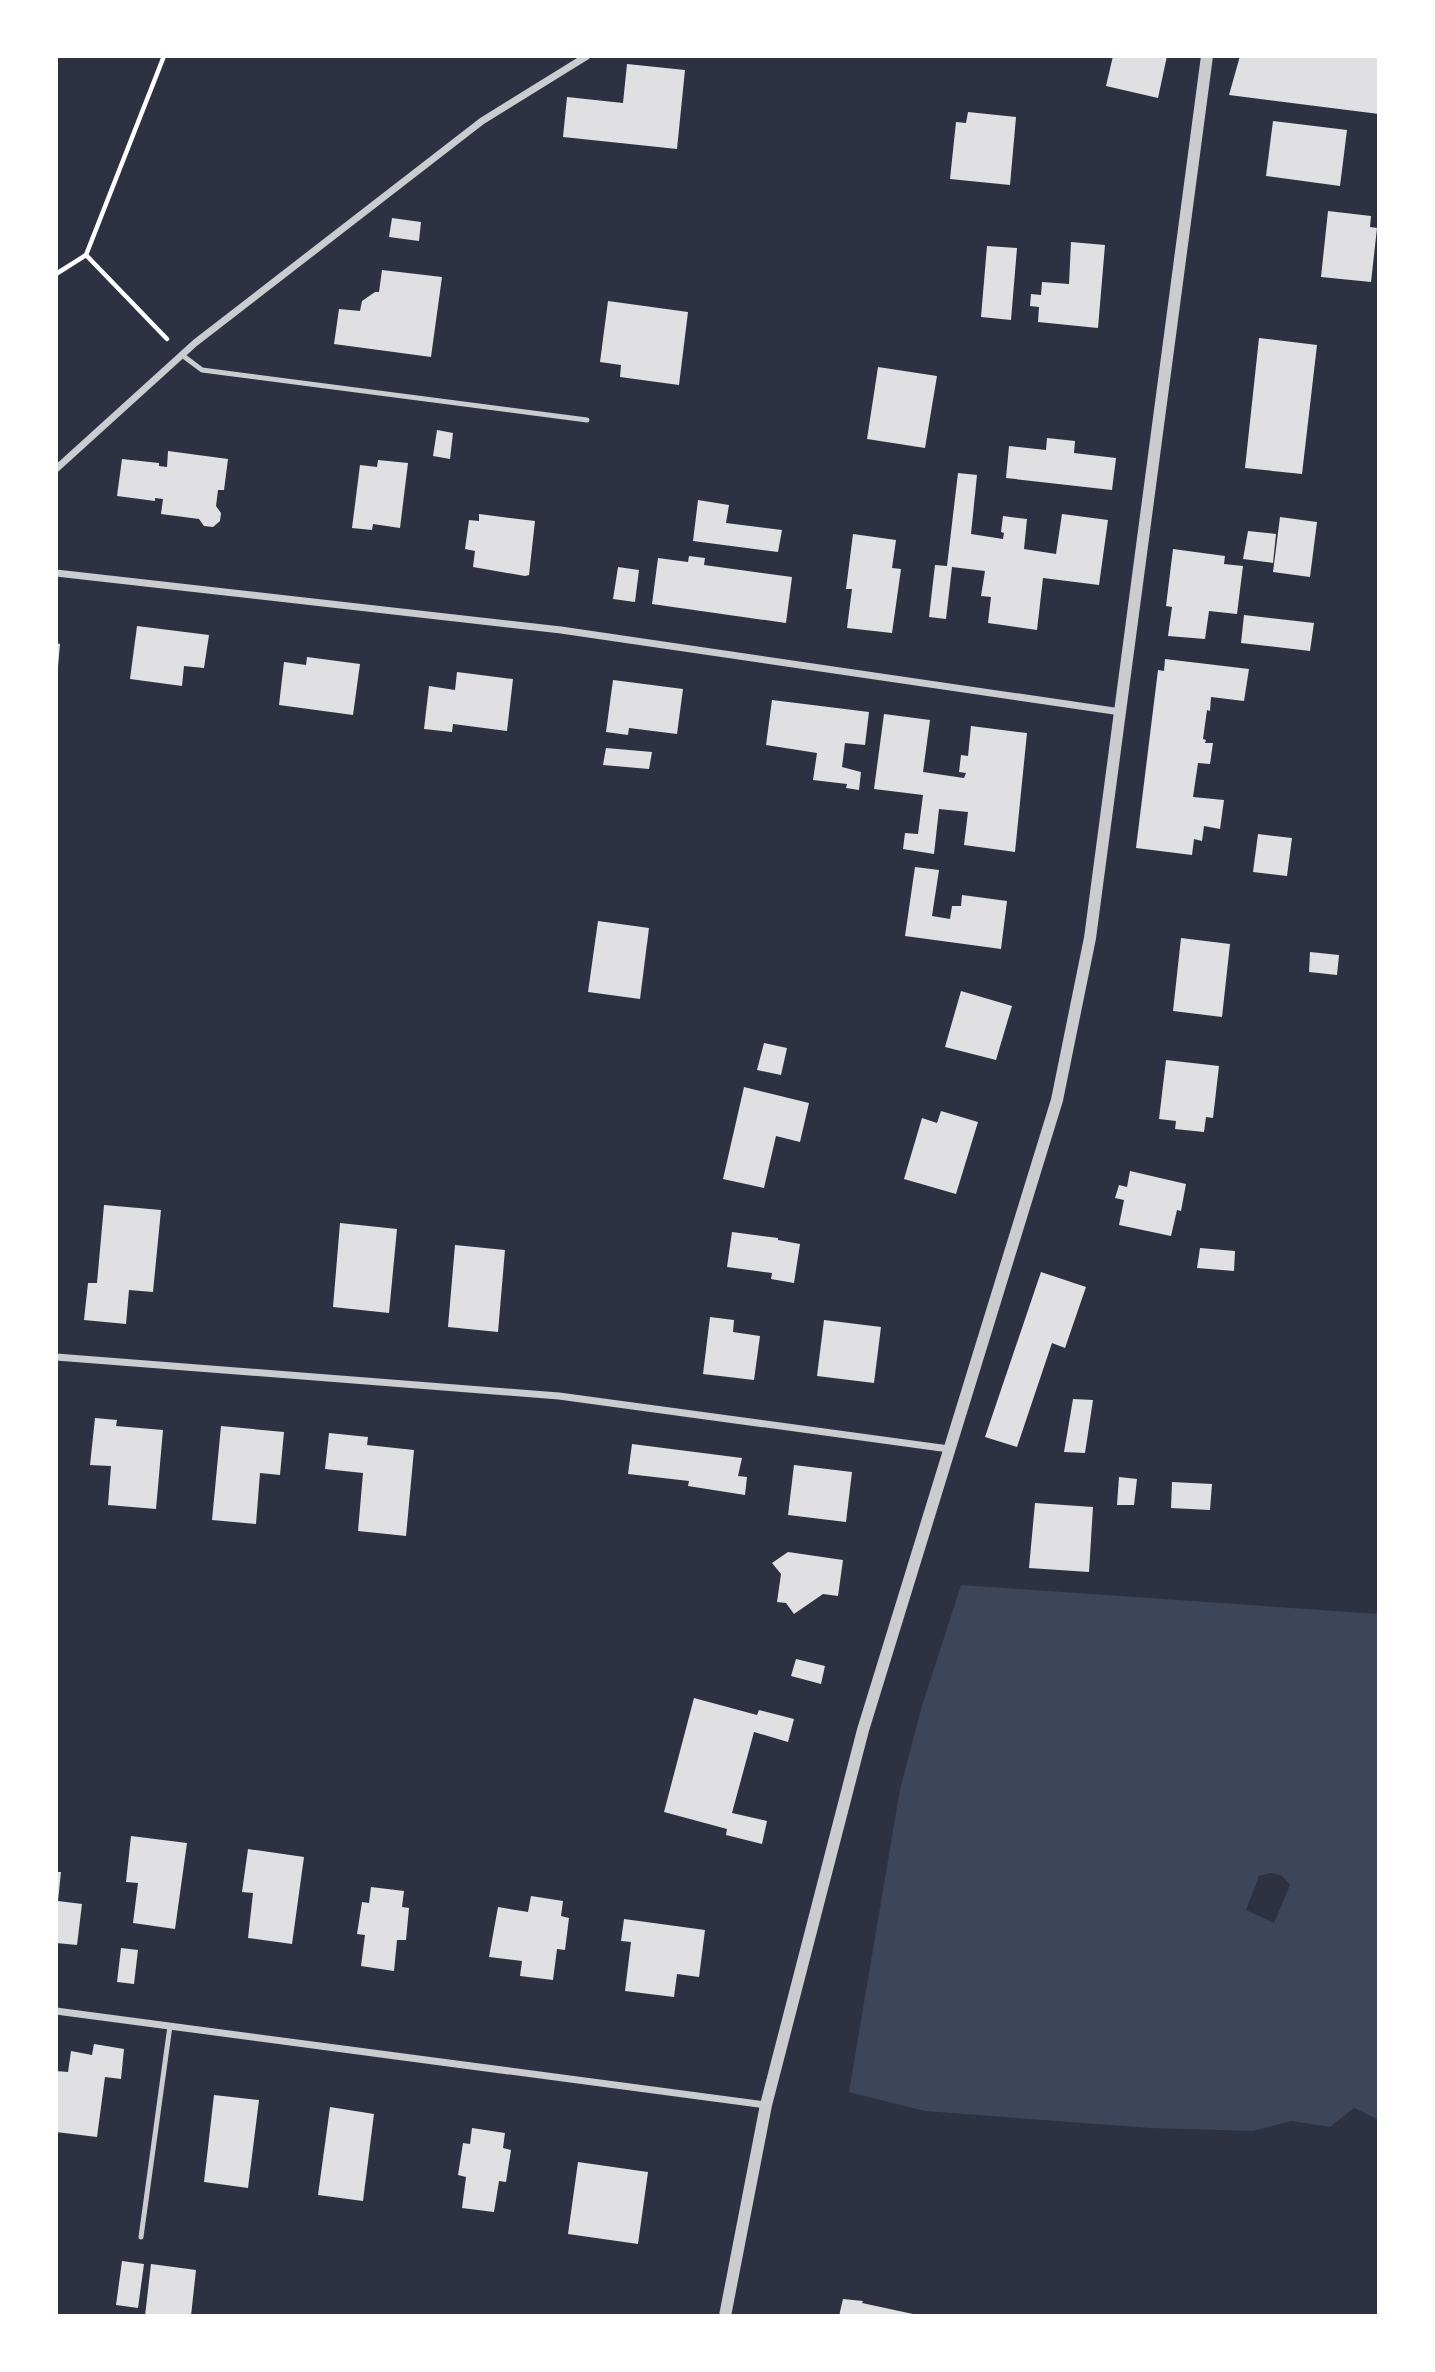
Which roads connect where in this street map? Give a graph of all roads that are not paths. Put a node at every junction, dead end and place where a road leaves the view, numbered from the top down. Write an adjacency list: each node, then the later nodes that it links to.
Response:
1 (587, 56): 3 (street)
2 (1207, 56): 7 (street)
3 (182, 355): 4 (lane); 5 (street)
4 (587, 420)
5 (56, 470)
6 (56, 573): 7 (street)
7 (1122, 712): 9 (street)
8 (56, 1357): 9 (street)
9 (949, 1449): 12 (street)
10 (56, 2011): 11 (street)
11 (170, 2026): 12 (street); 13 (lane)
12 (766, 2105): 14 (street)
13 (141, 2237)
14 (725, 2316)

